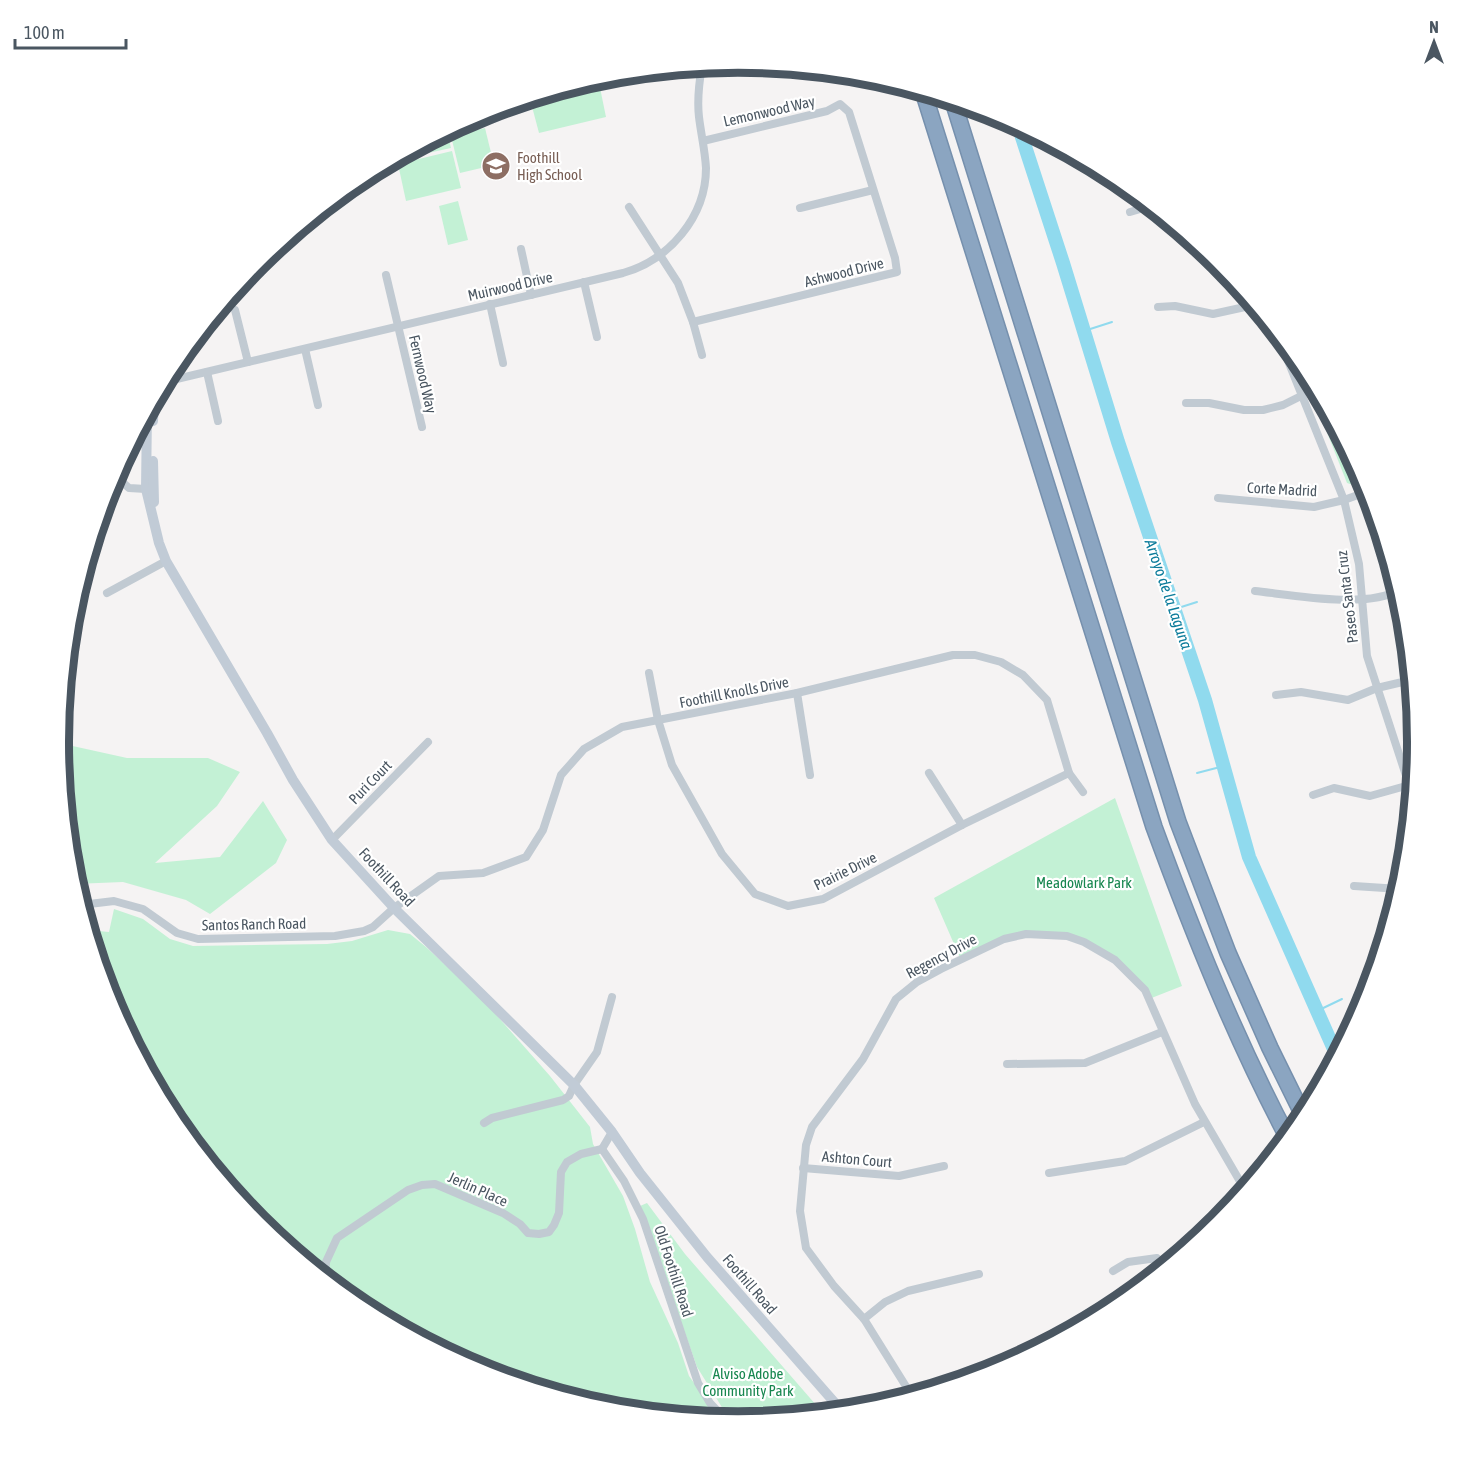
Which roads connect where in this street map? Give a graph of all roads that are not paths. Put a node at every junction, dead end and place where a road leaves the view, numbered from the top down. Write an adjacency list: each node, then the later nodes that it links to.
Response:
1 (701, 74): 5 (street, Muirwood Drive)
2 (926, 101): 74 (highway)
3 (840, 104): 5 (street, Lemonwood Way); 6 (street, Ashwood Drive)
4 (956, 110): 71 (highway)
5 (703, 141): 12 (street, Muirwood Drive)
6 (873, 190): 8 (street); 20 (street, Ashwood Drive)
7 (629, 207): 12 (street)
8 (800, 208)
9 (1142, 209): 10 (street)
10 (1130, 212)
11 (520, 249): 15 (street)
12 (660, 256): 14 (street, Muirwood Drive); 20 (street)
13 (386, 275): 21 (street, Fernwood Way)
14 (584, 282): 15 (street, Muirwood Drive); 22 (street)
15 (531, 295): 16 (street, Muirwood Drive)
16 (490, 304): 21 (street, Muirwood Drive); 27 (street)
17 (1158, 307): 18 (street)
18 (1246, 307)
19 (236, 310): 26 (street)
20 (693, 322): 24 (street)
21 (398, 326): 23 (street, Muirwood Drive); 35 (street, Fernwood Way)
22 (597, 337)
23 (305, 349): 26 (street, Muirwood Drive); 32 (street)
24 (702, 355)
25 (1288, 361): 30 (street, Paseo Santa Cruz)
26 (248, 362): 28 (street, Muirwood Drive)
27 (503, 363)
28 (207, 372): 29 (street, Muirwood Drive); 34 (street)
29 (176, 379)
30 (1301, 396): 31 (street); 41 (street, Paseo Santa Cruz)
31 (1186, 403)
32 (318, 405)
33 (154, 416): 42 (main road, Foothill Road)
34 (218, 422)
35 (422, 427)
36 (147, 430): 38 (main road, Foothill Road)
37 (122, 482): 38 (street)
38 (146, 489): 42 (main road, Foothill Road)
39 (1359, 495): 41 (street, Corte Madrid)
40 (1218, 498): 41 (street, Corte Madrid)
41 (1344, 500): 46 (street, Paseo Santa Cruz)
42 (166, 561): 44 (street); 62 (main road, Foothill Road)
43 (1255, 591): 46 (street)
44 (107, 593)
45 (1390, 594): 46 (street)
46 (1362, 598): 49 (street, Paseo Santa Cruz)
47 (649, 673): 52 (street, Prairie Drive)
48 (1404, 682): 49 (street)
49 (1377, 688): 51 (street); 54 (street, Paseo Santa Cruz)
50 (797, 693): 52 (street, Foothill Knolls Drive); 56 (street, Foothill Knolls Drive); 57 (street)
51 (1276, 695)
52 (658, 720): 61 (street, Prairie Drive); 66 (street, Foothill Knolls Drive)
53 (428, 742): 62 (street, Puri Court)
54 (1406, 772)
55 (929, 773): 61 (street)
56 (1069, 773): 59 (street, Foothill Knolls Drive); 61 (street, Prairie Drive)
57 (810, 775)
58 (1406, 789): 60 (street)
59 (1083, 792)
60 (1313, 795)
61 (962, 825)
62 (332, 840): 66 (main road, Foothill Road)
63 (1354, 886): 64 (street)
64 (1390, 888)
65 (89, 904): 66 (street, Santos Ranch Road)
66 (394, 908): 70 (main road, Foothill Road)
67 (612, 997): 70 (street)
68 (1162, 1032): 69 (street); 72 (street, Regency Drive); 78 (street, Regency Drive)
69 (1007, 1064)
70 (574, 1085): 73 (street); 75 (main road, Foothill Road)
71 (1299, 1106)
72 (1204, 1122): 80 (street); 81 (street, Regency Drive)
73 (484, 1123)
74 (1283, 1129)
75 (612, 1132): 76 (street); 79 (main road, Foothill Road)
76 (602, 1149): 83 (street, Jerlin Place); 90 (street, Old Foothill Road)
77 (944, 1166): 78 (street, Ashton Court)
78 (803, 1168): 86 (street, Regency Drive)
79 (640, 1173): 88 (main road, Foothill Road); 89 (main road, Foothill Road)
80 (1049, 1173)
81 (1241, 1183)
82 (1160, 1261): 84 (street)
83 (326, 1269)
84 (1113, 1270)
85 (979, 1274): 86 (street)
86 (864, 1319): 87 (street, Regency Drive)
87 (908, 1389)
88 (835, 1403)
89 (828, 1405)
90 (716, 1411)

